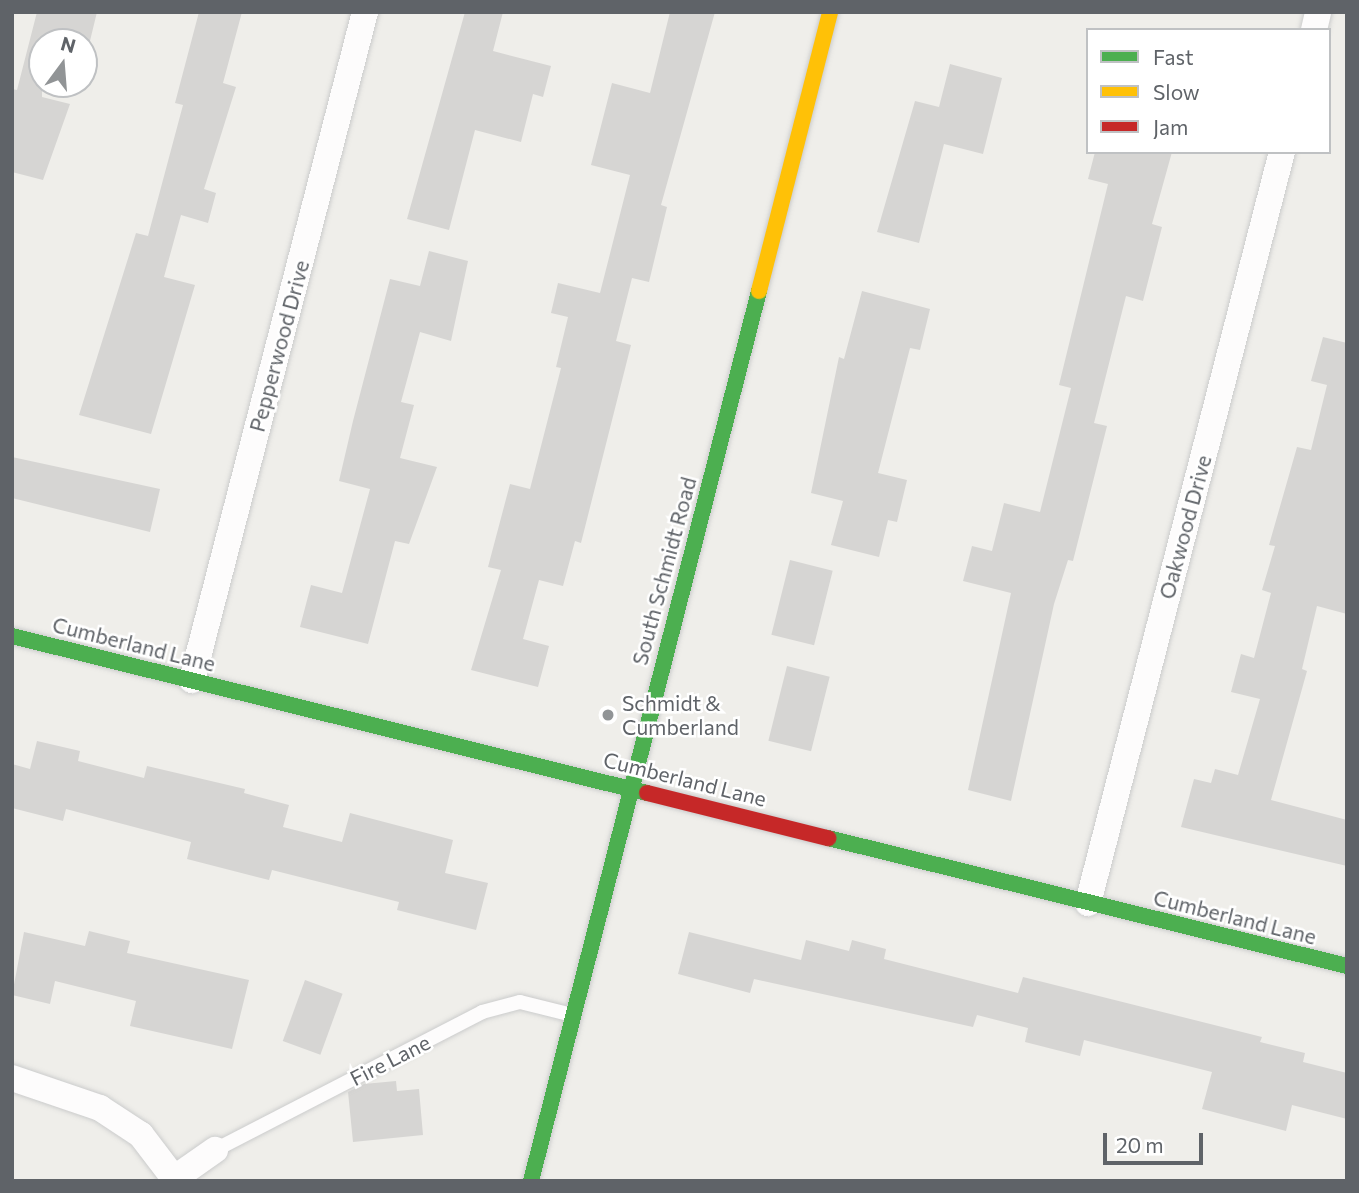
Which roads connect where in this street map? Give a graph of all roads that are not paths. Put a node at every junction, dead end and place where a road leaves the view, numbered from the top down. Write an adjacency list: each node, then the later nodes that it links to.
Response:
1 (366, 12): 5 (street, Pepperwood Drive)
2 (830, 12): 6 (street, South Schmidt Road)
3 (1281, 154): 7 (street, Oakwood Drive)
4 (12, 636): 5 (street, Cumberland Lane)
5 (192, 680): 6 (street, Cumberland Lane)
6 (630, 787): 7 (street, Cumberland Lane); 9 (street, South Schmidt Road)
7 (1088, 903): 8 (street, Cumberland Lane)
8 (1347, 966)
9 (573, 1016): 11 (lane, Fire Lane); 13 (street, South Schmidt Road)
10 (12, 1078): 12 (street)
11 (215, 1150): 12 (street)
12 (176, 1179)
13 (531, 1181)

